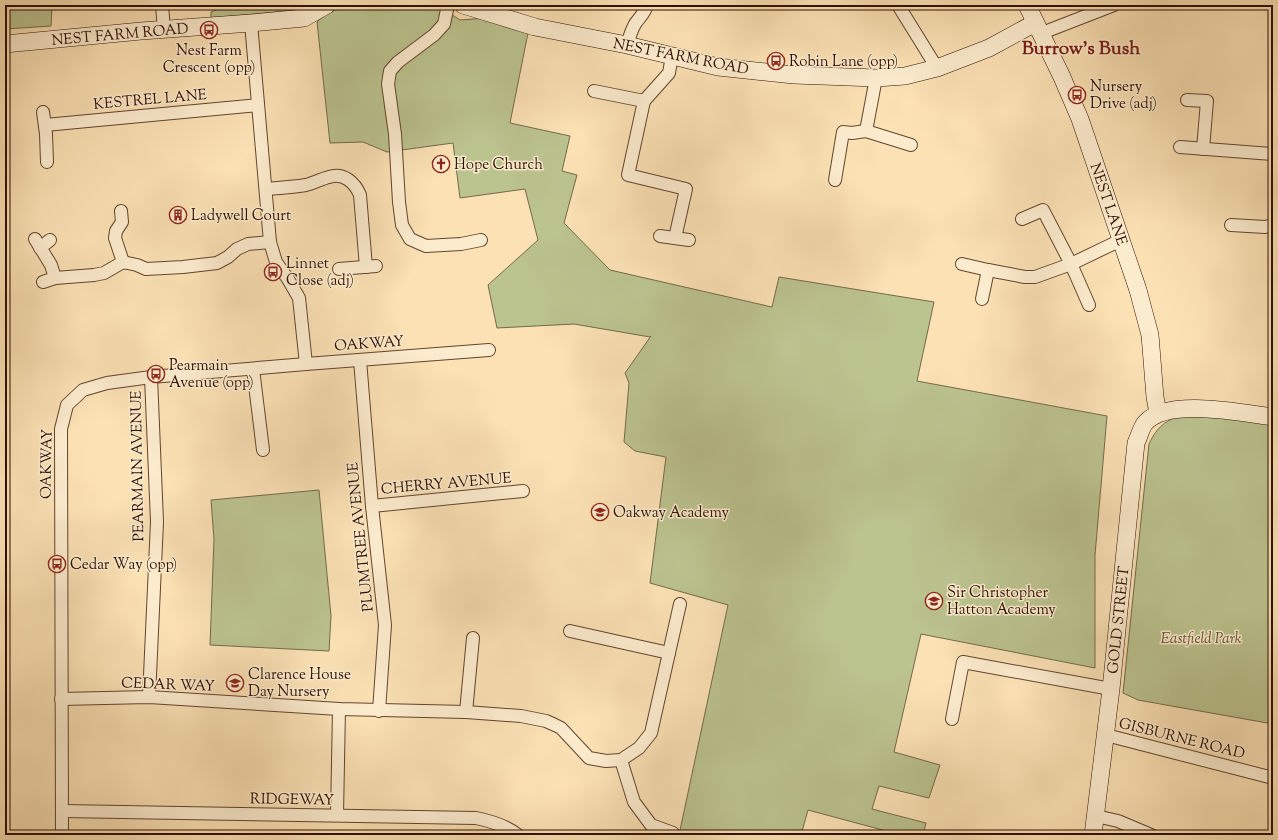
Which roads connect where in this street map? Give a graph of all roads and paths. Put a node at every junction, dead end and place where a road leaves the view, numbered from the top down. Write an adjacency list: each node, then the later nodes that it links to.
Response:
1 (162, 5): 11 (street)
2 (327, 5): 9 (street, NEST FARM ROAD)
3 (448, 5): 38 (street)
4 (463, 5): 13 (street, NEST FARM ROAD)
5 (647, 5): 13 (street)
6 (898, 5): 15 (street)
7 (1027, 5): 10 (street, NEST LANE)
8 (1114, 5): 10 (street)
9 (251, 23): 11 (street, NEST FARM ROAD); 20 (street)
10 (1038, 28): 15 (street, NEST FARM ROAD); 40 (street, NEST LANE)
11 (164, 30): 12 (street, NEST FARM ROAD)
12 (5, 44)
13 (627, 45): 14 (street, NEST FARM ROAD)
14 (672, 56): 16 (street, NEST FARM ROAD); 19 (street)
15 (937, 68): 16 (street, NEST FARM ROAD)
16 (876, 78): 23 (street)
17 (594, 91): 19 (street)
18 (1187, 100): 26 (street)
19 (644, 101): 36 (street)
20 (258, 105): 22 (street, KESTREL LANE); 30 (street)
21 (43, 112): 22 (street)
22 (45, 125): 28 (street)
23 (866, 131): 24 (street); 29 (street)
24 (911, 145)
25 (1180, 147): 26 (street)
26 (1203, 149): 27 (street)
27 (1273, 154)
28 (48, 162)
29 (835, 180)
30 (266, 189): 41 (street); 45 (street)
31 (121, 212): 42 (street)
32 (1022, 219): 44 (street)
33 (1231, 225): 34 (street)
34 (1273, 225)
35 (660, 236): 36 (street)
36 (675, 238): 39 (street)
37 (50, 240): 42 (street)
38 (481, 240)
39 (689, 240)
40 (1121, 240): 44 (street); 54 (street, NEST LANE)
41 (270, 242): 42 (street); 51 (street)
42 (123, 262)
43 (962, 264): 46 (street)
44 (1071, 264): 46 (street); 48 (street)
45 (339, 269)
46 (988, 270): 47 (street)
47 (982, 299)
48 (1089, 306)
49 (489, 350): 50 (street, OAKWAY)
50 (360, 360): 51 (street, OAKWAY); 58 (street, PLUMTREE AVENUE)
51 (306, 364): 52 (street, OAKWAY)
52 (253, 369): 53 (street, OAKWAY); 56 (street)
53 (151, 378): 64 (street, PEARMAIN AVENUE); 65 (street, OAKWAY)
54 (1158, 413): 55 (street); 63 (street, GOLD STREET)
55 (1273, 417)
56 (263, 450)
57 (523, 491): 58 (street, CHERRY AVENUE)
58 (372, 506): 67 (street, PLUMTREE AVENUE)
59 (680, 604): 62 (street)
60 (570, 631): 62 (street)
61 (473, 638): 68 (street)
62 (669, 653): 71 (street)
63 (1111, 689): 69 (street); 70 (street, GOLD STREET)
64 (149, 698): 65 (street, CEDAR WAY); 66 (street, CEDAR WAY)
65 (61, 699): 73 (street, OAKWAY)
66 (339, 709): 67 (street, CEDAR WAY); 74 (street)
67 (379, 710): 68 (street, CEDAR WAY)
68 (466, 712): 71 (street, CEDAR WAY)
69 (952, 719)
70 (1106, 735): 72 (street, GISBURNE ROAD); 75 (street, GOLD STREET)
71 (620, 760): 76 (street)
72 (1273, 778)
73 (62, 811): 74 (street, RIDGEWAY); 77 (street, OAKWAY)
74 (337, 815): 78 (street, RIDGEWAY)
75 (1096, 816): 79 (street, GOLD STREET); 80 (street)
76 (673, 833)
77 (62, 835)
78 (518, 835)
79 (1093, 835)
80 (1151, 835)

